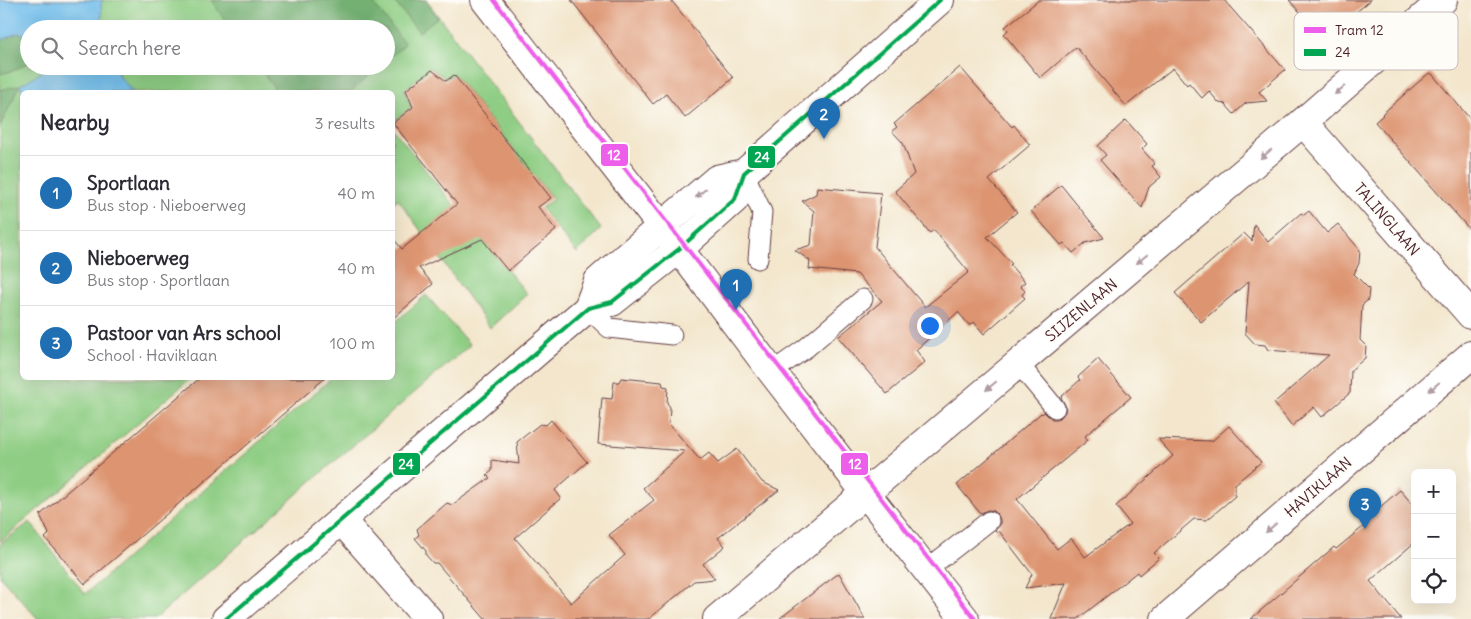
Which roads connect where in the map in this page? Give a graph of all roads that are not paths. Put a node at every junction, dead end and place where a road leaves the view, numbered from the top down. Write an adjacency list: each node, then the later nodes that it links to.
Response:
1 (485, 0): 8 (street)
2 (940, 0): 7 (street)
3 (1443, 0): 4 (street, SIJZENLAAN, one-way to 4)
4 (1429, 12)
5 (1363, 70): 6 (street, SIJZENLAAN, one-way to 6)
6 (1303, 122): 13 (street, TALINGLAAN); 16 (street, SIJZENLAAN, one-way to 16)
7 (744, 173): 8 (street, one-way to 8); 9 (street); 10 (lane)
8 (662, 226): 9 (street); 12 (street)
9 (680, 249): 12 (street); 17 (street)
10 (758, 259)
11 (863, 298): 17 (lane)
12 (588, 308): 14 (lane); 20 (street)
13 (1471, 315)
14 (672, 335)
15 (1471, 355): 27 (street, HAVIKLAAN, one-way to 27)
16 (1018, 363): 18 (lane); 19 (street, SIJZENLAAN, one-way to 19)
17 (772, 372): 19 (street)
18 (1055, 408)
19 (865, 492): 22 (street); 25 (street, SIJZENLAAN)
20 (341, 520): 23 (street); 24 (street)
21 (989, 520): 22 (lane)
22 (926, 570): 26 (street)
23 (226, 619)
24 (428, 619)
25 (717, 619)
26 (965, 619)
27 (1165, 619)

